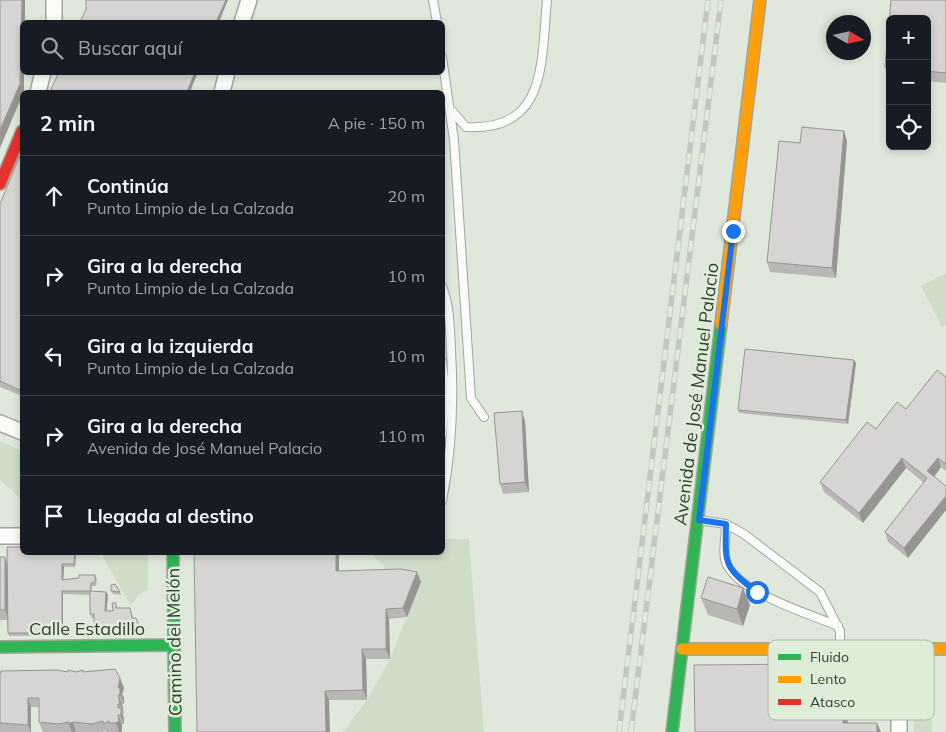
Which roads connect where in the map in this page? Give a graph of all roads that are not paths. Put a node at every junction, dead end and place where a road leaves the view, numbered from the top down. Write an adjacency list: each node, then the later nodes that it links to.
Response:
1 (54, 0): 6 (street)
2 (249, 0): 7 (street)
3 (433, 0): 8 (lane)
4 (547, 0): 14 (lane)
5 (760, 0): 24 (street, Avenida de José Manuel Palacio)
6 (54, 20)
7 (243, 20)
8 (437, 20)
9 (42, 75): 12 (street)
10 (226, 75): 13 (street)
11 (445, 75): 14 (lane)
12 (38, 90)
13 (222, 90)
14 (451, 110): 20 (lane)
15 (20, 136): 16 (street)
16 (0, 184)
17 (445, 294): 23 (lane)
18 (445, 385): 19 (lane)
19 (445, 404)
20 (484, 417)
21 (0, 423): 22 (street)
22 (20, 431)
23 (445, 487)
24 (699, 520): 25 (lane); 33 (street, Avenida de José Manuel Palacio)
25 (726, 524): 29 (lane); 29 (lane)
26 (0, 536): 27 (street)
27 (20, 536)
28 (173, 555): 31 (street, Camino del Melón)
29 (838, 626): 30 (lane)
30 (839, 640)
31 (174, 646): 32 (street, Calle Estadillo); 35 (street, Camino del Melón)
32 (0, 647)
33 (682, 649): 34 (street); 36 (street, Avenida de José Manuel Palacio)
34 (768, 649)
35 (175, 732)
36 (672, 732)

